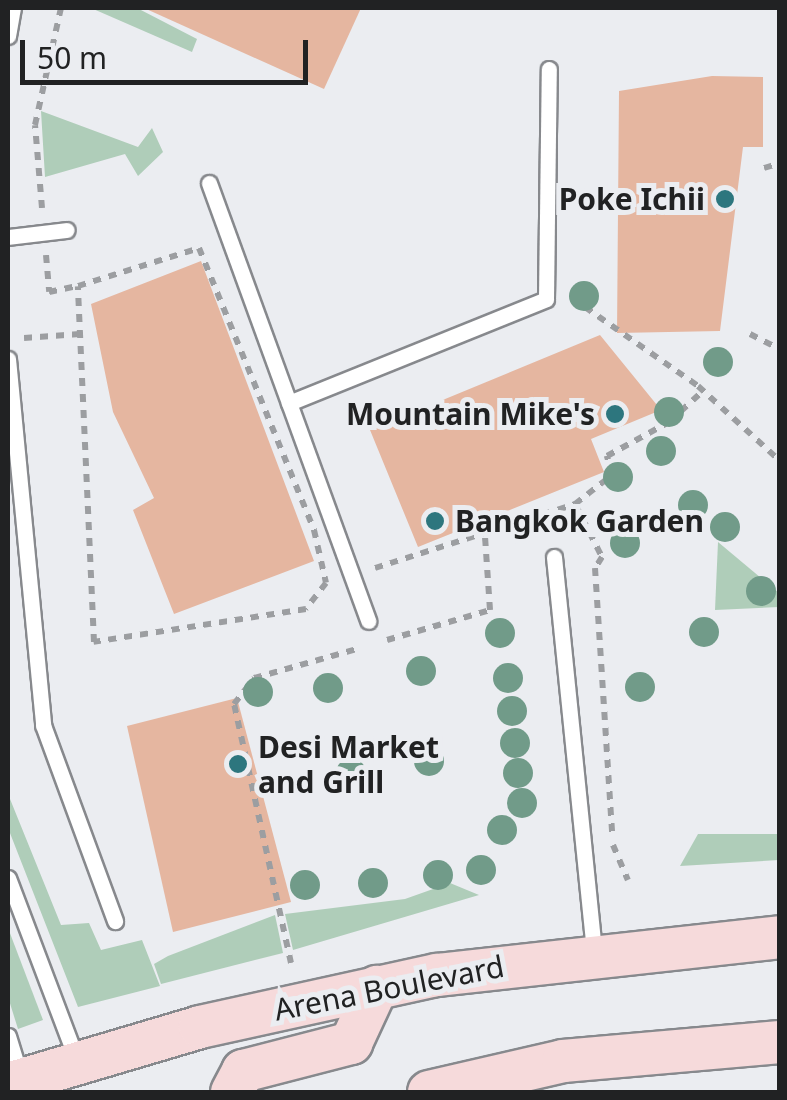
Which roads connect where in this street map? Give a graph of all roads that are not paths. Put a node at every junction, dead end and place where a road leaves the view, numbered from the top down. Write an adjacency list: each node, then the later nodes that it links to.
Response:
1 (13, 8): 2 (lane)
2 (8, 36)
3 (549, 69): 8 (lane)
4 (209, 183): 8 (lane)
5 (66, 230): 6 (lane)
6 (8, 237)
7 (8, 359): 12 (lane)
8 (289, 403): 10 (lane)
9 (554, 557): 14 (lane)
10 (368, 621)
11 (8, 878): 18 (lane)
12 (115, 921)
13 (780, 937): 14 (main road, Arena Boulevard)
14 (594, 954): 15 (main road, Arena Boulevard)
15 (377, 987): 18 (main road, Arena Boulevard); 20 (main road)
16 (8, 1036): 19 (lane)
17 (780, 1042): 21 (main road)
18 (77, 1077): 19 (main road, Arena Boulevard)
19 (14, 1081)
20 (232, 1092)
21 (429, 1092)

